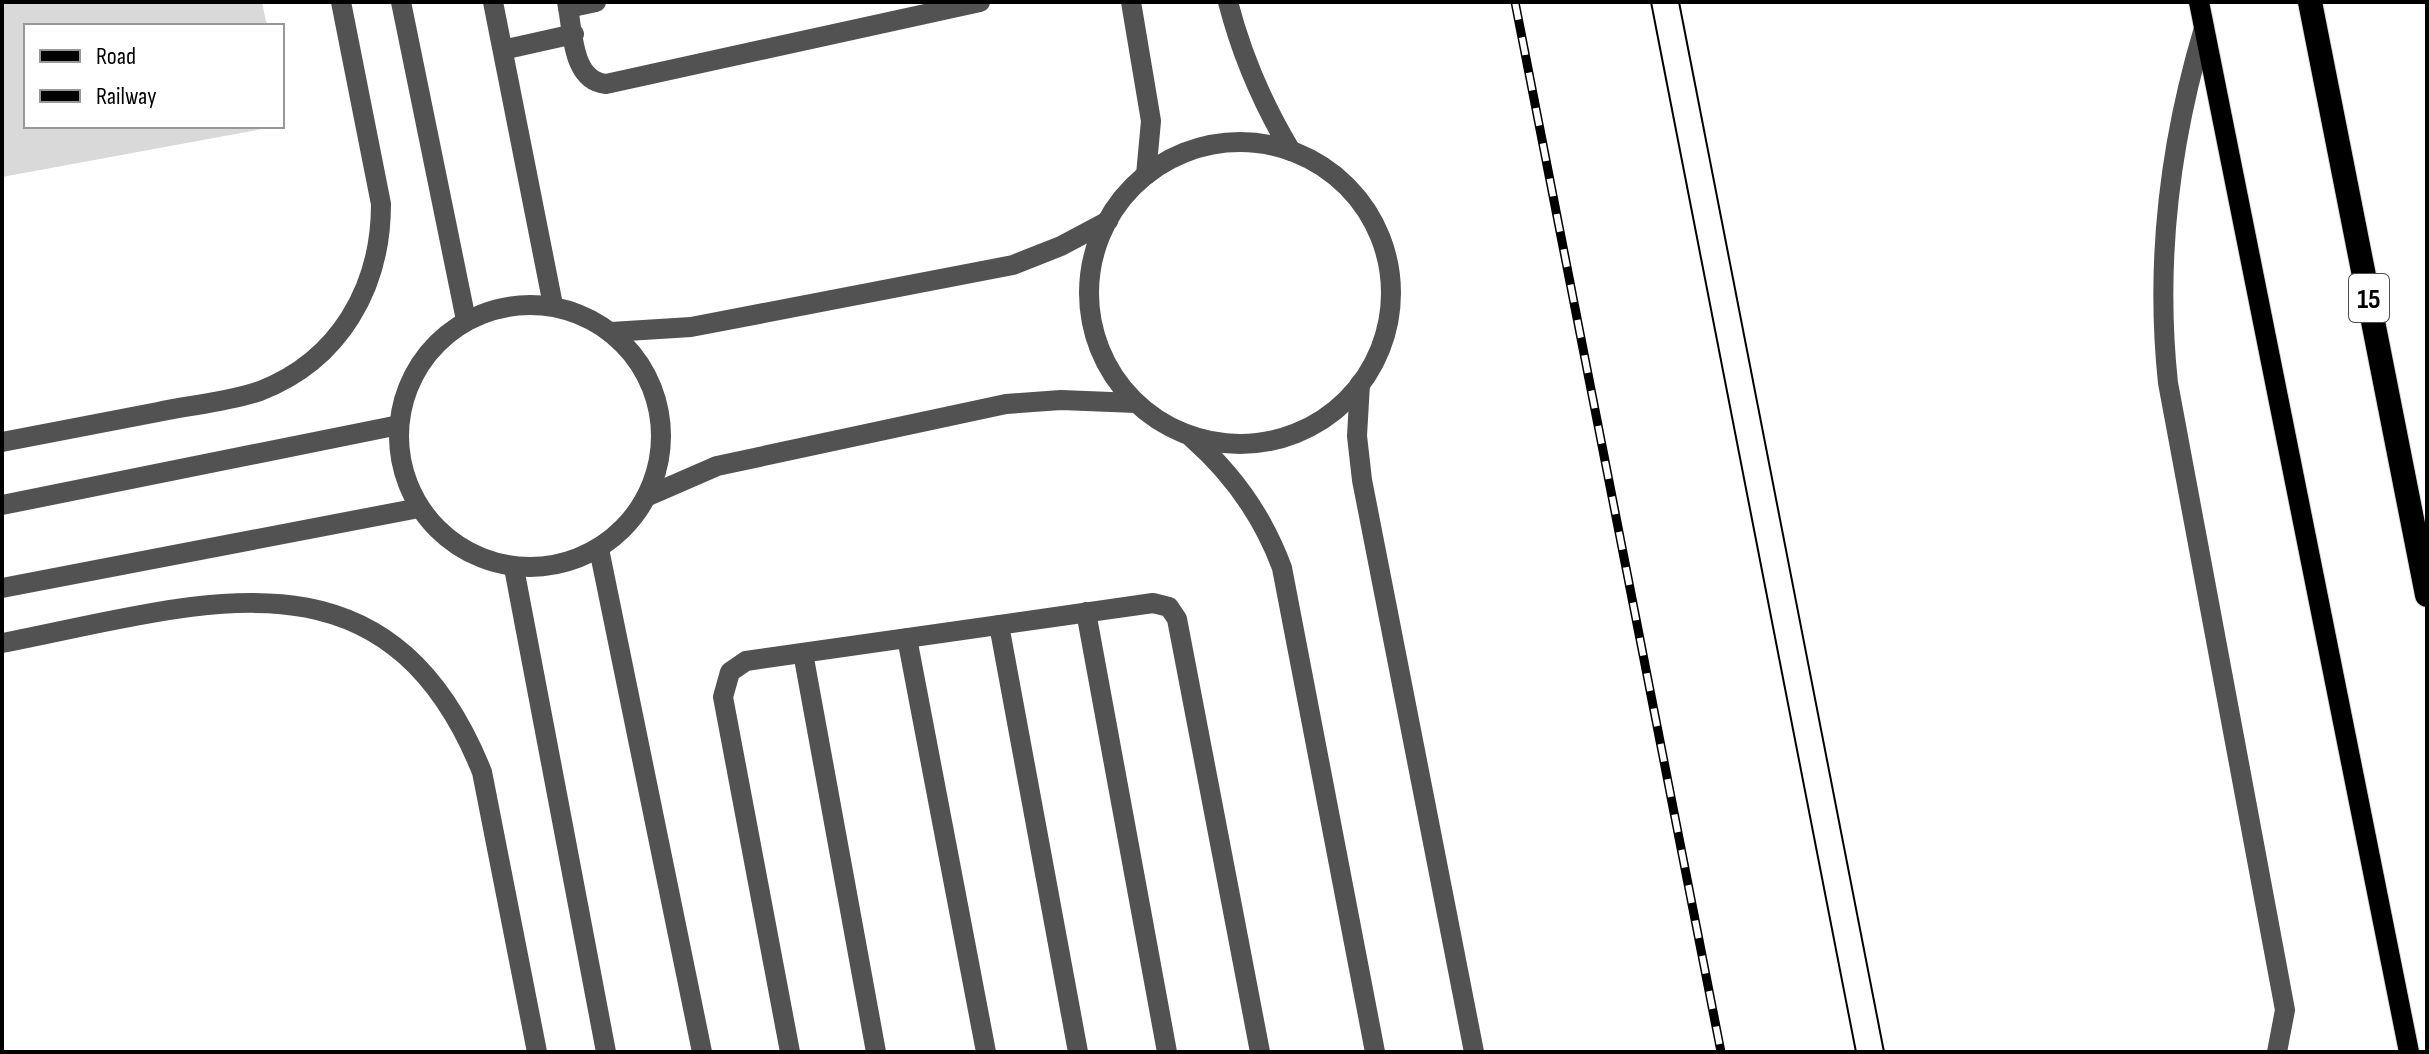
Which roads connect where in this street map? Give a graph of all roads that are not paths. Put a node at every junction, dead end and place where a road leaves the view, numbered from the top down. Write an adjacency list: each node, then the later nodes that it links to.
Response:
1 (341, 2): 24 (street)
2 (401, 2): 18 (street)
3 (493, 2): 13 (street)
4 (596, 2): 10 (street)
5 (980, 2): 12 (street)
6 (1131, 2): 15 (street)
7 (1228, 2): 14 (street)
8 (2199, 2): 11 (main road)
9 (2310, 2): 31 (highway, 15)
10 (568, 5): 12 (street)
11 (2204, 28): 48 (street); 49 (main road)
12 (574, 34): 13 (street)
13 (503, 50): 17 (street)
14 (1291, 151): 15 (street); 20 (street)
15 (1146, 175): 16 (street)
16 (1108, 221): 19 (street); 21 (street)
17 (553, 305): 18 (street); 19 (street)
18 (466, 320): 22 (street)
19 (611, 332): 25 (street)
20 (1360, 384): 23 (street); 47 (street)
21 (1136, 403): 23 (street); 25 (street)
22 (399, 425): 26 (street); 27 (street)
23 (1192, 438): 46 (street)
24 (2, 442)
25 (648, 496): 28 (street)
26 (2, 505)
27 (419, 508): 29 (street); 30 (street)
28 (599, 549): 29 (street); 39 (street)
29 (514, 568): 38 (street)
30 (2, 588)
31 (2427, 595)
32 (1086, 612): 33 (street); 44 (street); 45 (street)
33 (999, 625): 34 (street); 43 (street)
34 (907, 638): 36 (street); 42 (street)
35 (2, 643): 37 (street)
36 (803, 653): 40 (street); 41 (street)
37 (537, 1052)
38 (606, 1052)
39 (702, 1052)
40 (790, 1052)
41 (876, 1052)
42 (986, 1052)
43 (1078, 1052)
44 (1167, 1052)
45 (1260, 1052)
46 (1375, 1052)
47 (1474, 1052)
48 (2277, 1052)
49 (2409, 1052)

